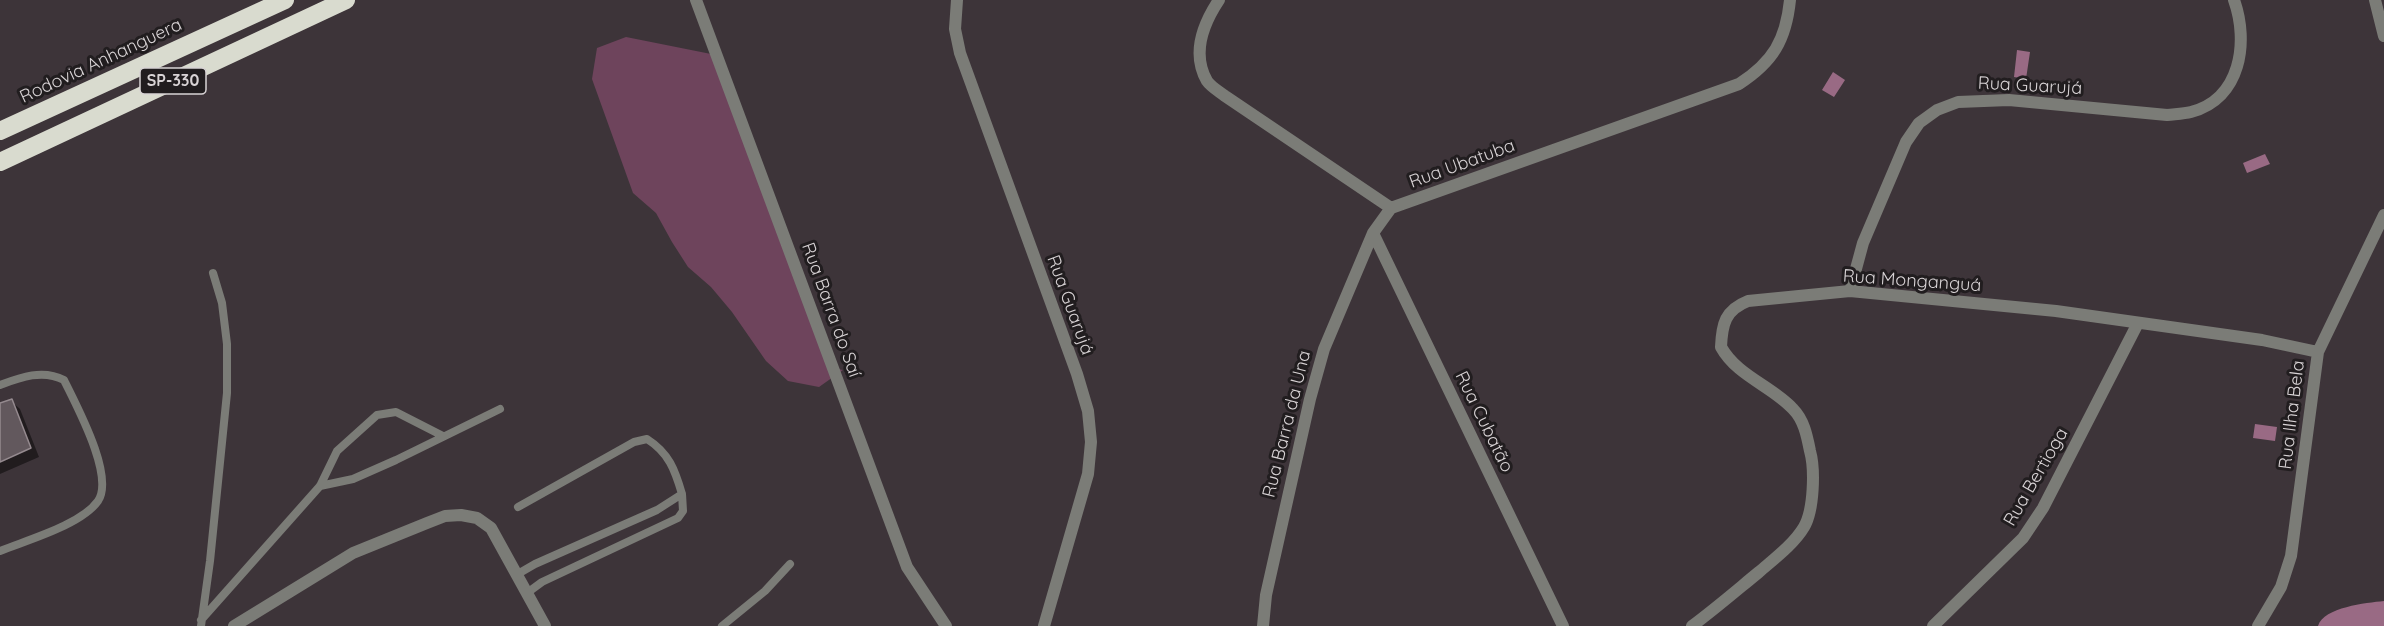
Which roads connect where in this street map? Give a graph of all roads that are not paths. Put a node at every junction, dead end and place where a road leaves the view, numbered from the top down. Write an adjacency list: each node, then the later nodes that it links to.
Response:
1 (285, 0): 10 (highway, Rodovia Anhanguera / SP-330)
2 (346, 0): 11 (highway, SP-330)
3 (696, 0): 33 (street, Rua Barra do Saí)
4 (957, 0): 34 (street, Rua Guarujá)
5 (1219, 0): 12 (street)
6 (1790, 0): 12 (street, Rua Ubatuba)
7 (2234, 0): 16 (street, Rua Guarujá)
8 (2375, 0): 9 (street)
9 (2384, 36)
10 (0, 131)
11 (0, 162)
12 (1391, 208): 14 (street, Rua Barra da Una)
13 (2384, 215): 18 (street, Rua Ilha Bela)
14 (1373, 233): 35 (street, Rua Barra da Una); 36 (street, Rua Cubatão)
15 (213, 273): 29 (lane)
16 (1850, 291): 17 (street, Rua Monganguá); 37 (street, Rua Monganguá)
17 (2138, 323): 18 (street, Rua Monganguá); 38 (street, Rua Bertioga)
18 (2318, 352): 39 (street, Rua Ilha Bela)
19 (0, 385): 25 (lane)
20 (500, 409): 21 (lane)
21 (443, 436): 22 (lane); 22 (lane)
22 (320, 486): 29 (lane)
23 (682, 494): 24 (lane); 27 (lane); 28 (lane)
24 (518, 507)
25 (0, 551)
26 (790, 564): 32 (lane)
27 (516, 575): 28 (street); 30 (street)
28 (527, 594): 31 (street)
29 (201, 623)
30 (234, 626)
31 (545, 626)
32 (722, 626)
33 (946, 626)
34 (1044, 626)
35 (1263, 626)
36 (1563, 626)
37 (1692, 626)
38 (1933, 626)
39 (2258, 626)

